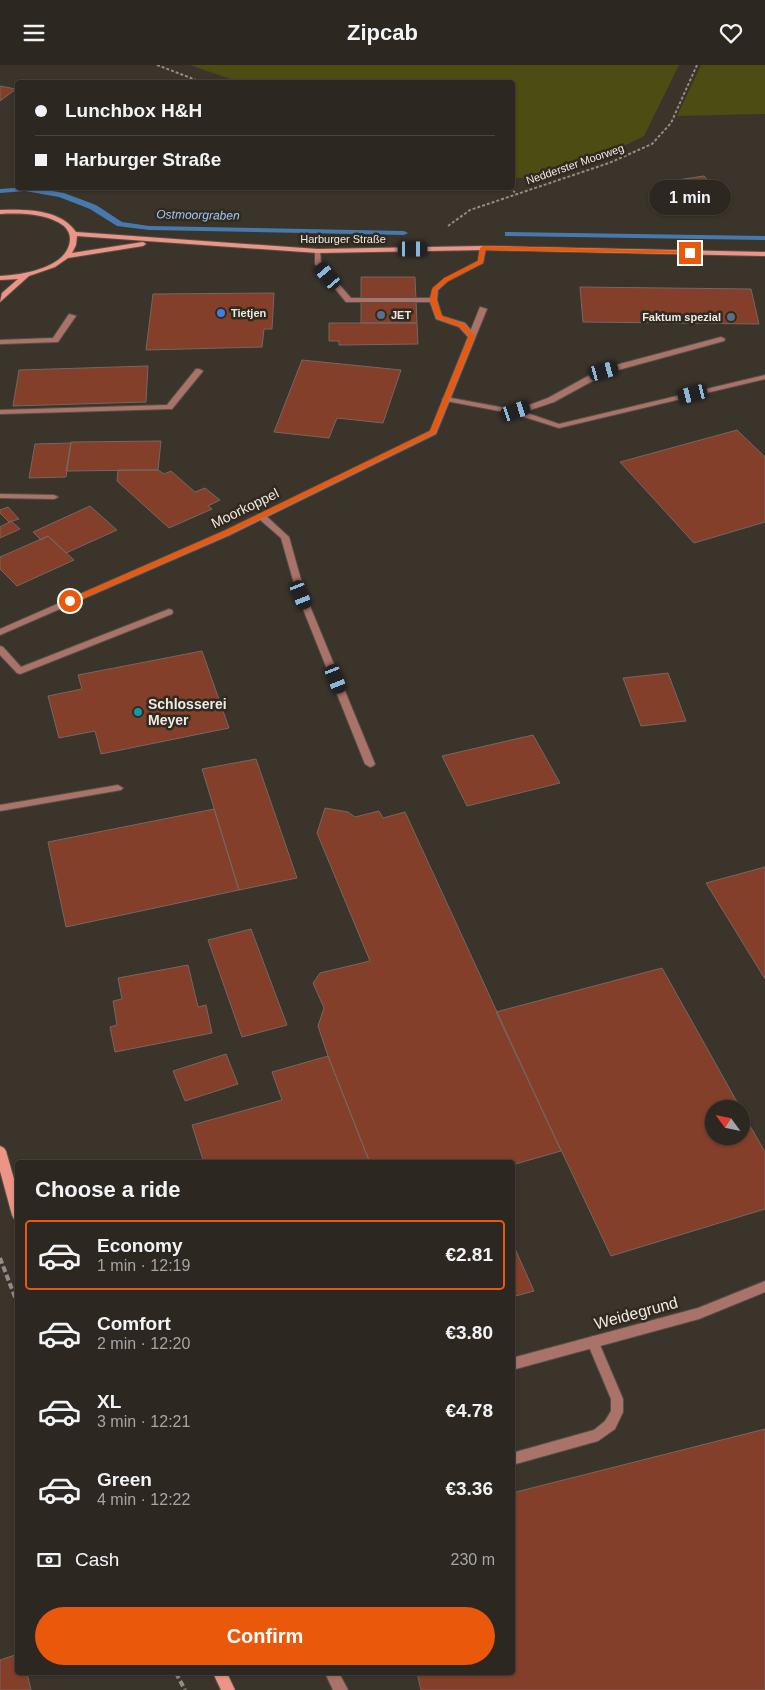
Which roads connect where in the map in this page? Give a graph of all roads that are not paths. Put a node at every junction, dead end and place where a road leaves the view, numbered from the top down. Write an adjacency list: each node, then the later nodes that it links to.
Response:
1 (0, 212): 2 (street)
2 (73, 234): 3 (street, Harburger Straße); 7 (street)
3 (161, 241): 5 (street, Harburger Straße); 7 (street, Harburger Straße)
4 (483, 248): 5 (street, Harburger Straße); 6 (street, Harburger Straße); 11 (street)
5 (318, 251): 11 (street)
6 (765, 254)
7 (66, 256): 8 (street)
8 (26, 275): 9 (street); 10 (street)
9 (0, 278)
10 (0, 300)
11 (433, 300): 14 (street)
12 (483, 309): 14 (street, Moorkoppel)
13 (72, 316): 16 (street)
14 (472, 336): 19 (street, Moorkoppel)
15 (721, 339): 20 (street)
16 (0, 342)
17 (199, 371): 21 (street)
18 (765, 377): 20 (street)
19 (446, 399): 20 (street); 24 (street, Moorkoppel)
20 (516, 411)
21 (0, 412)
22 (0, 496): 23 (street)
23 (54, 497)
24 (261, 515): 26 (street, Moorkoppel); 28 (street)
25 (169, 612): 27 (street)
26 (0, 632)
27 (0, 649)
28 (370, 764)
29 (118, 788): 30 (street)
30 (0, 808)
31 (0, 1151): 32 (street)
32 (15, 1204)
33 (765, 1286): 34 (street, Weidegrund)
34 (593, 1342): 35 (street, Weidegrund); 36 (street)
35 (515, 1363)
36 (515, 1458)
37 (221, 1675): 39 (street)
38 (333, 1675): 40 (street)
39 (228, 1690)
40 (341, 1690)

